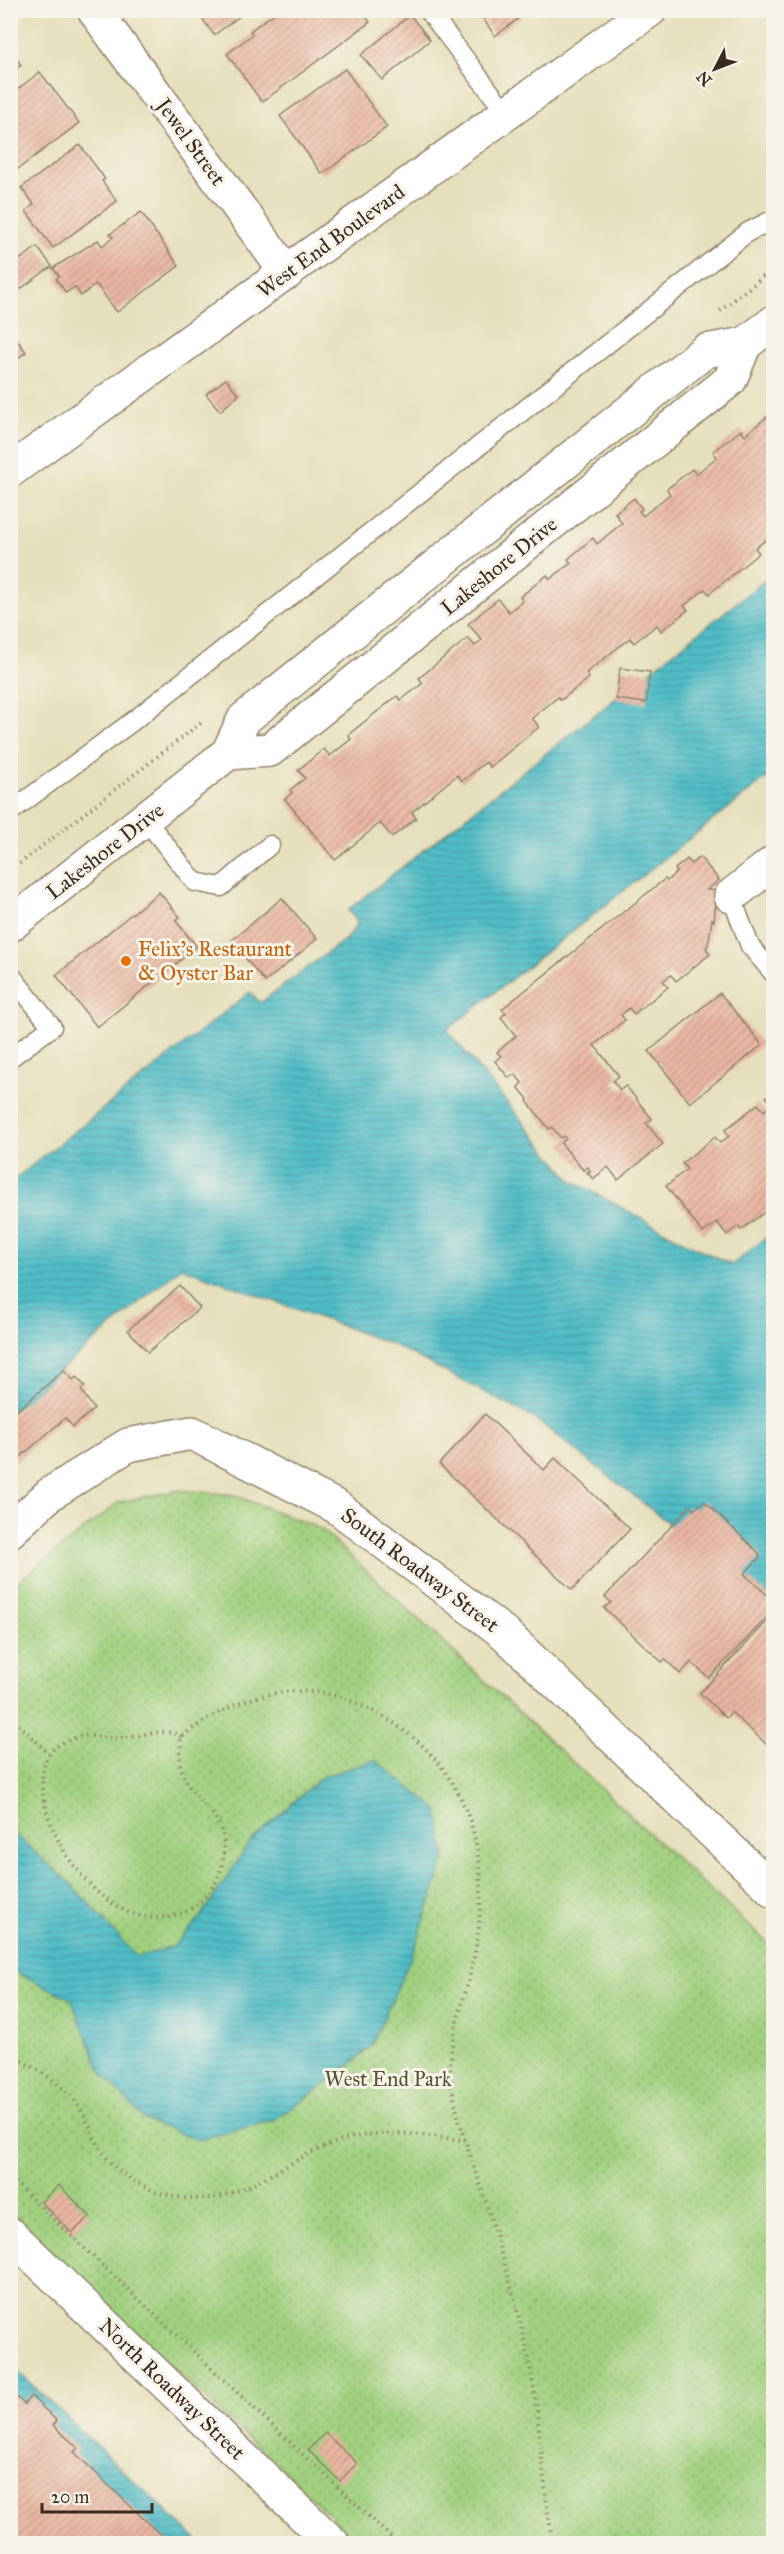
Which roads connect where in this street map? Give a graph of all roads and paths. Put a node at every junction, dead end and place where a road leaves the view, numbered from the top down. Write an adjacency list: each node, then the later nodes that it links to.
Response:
1 (94, 10): 6 (street, Jewel Street)
2 (428, 10): 4 (lane)
3 (650, 10): 4 (street, West End Boulevard)
4 (507, 114): 6 (street, West End Boulevard)
5 (774, 227): 13 (lane)
6 (287, 273): 9 (street, West End Boulevard)
7 (774, 322): 8 (street, Lakeshore Drive)
8 (746, 344): 10 (street, Lakeshore Drive); 11 (street, Lakeshore Drive)
9 (10, 471)
10 (477, 532): 11 (street); 12 (street, Lakeshore Drive)
11 (502, 563): 12 (street, Lakeshore Drive)
12 (228, 753): 14 (street, Lakeshore Drive)
13 (10, 812)
14 (145, 819): 15 (lane); 18 (street, Lakeshore Drive)
15 (270, 845)
16 (774, 862): 17 (street)
17 (731, 896): 20 (lane)
18 (12, 920)
19 (10, 974): 21 (lane)
20 (774, 974)
21 (10, 1058)
22 (10, 1531): 30 (street, South Roadway Street)
23 (10, 1716): 25 (path)
24 (182, 1737): 25 (path); 29 (path); 32 (path)
25 (47, 1752): 26 (path)
26 (38, 1772)
27 (37, 1781): 28 (path)
28 (36, 1790)
29 (58, 1852)
30 (774, 1891)
31 (10, 2058): 32 (path)
32 (465, 2141): 37 (path)
33 (10, 2178): 36 (path)
34 (10, 2234): 35 (street, North Roadway Street)
35 (333, 2544)
36 (398, 2544)
37 (553, 2544)

